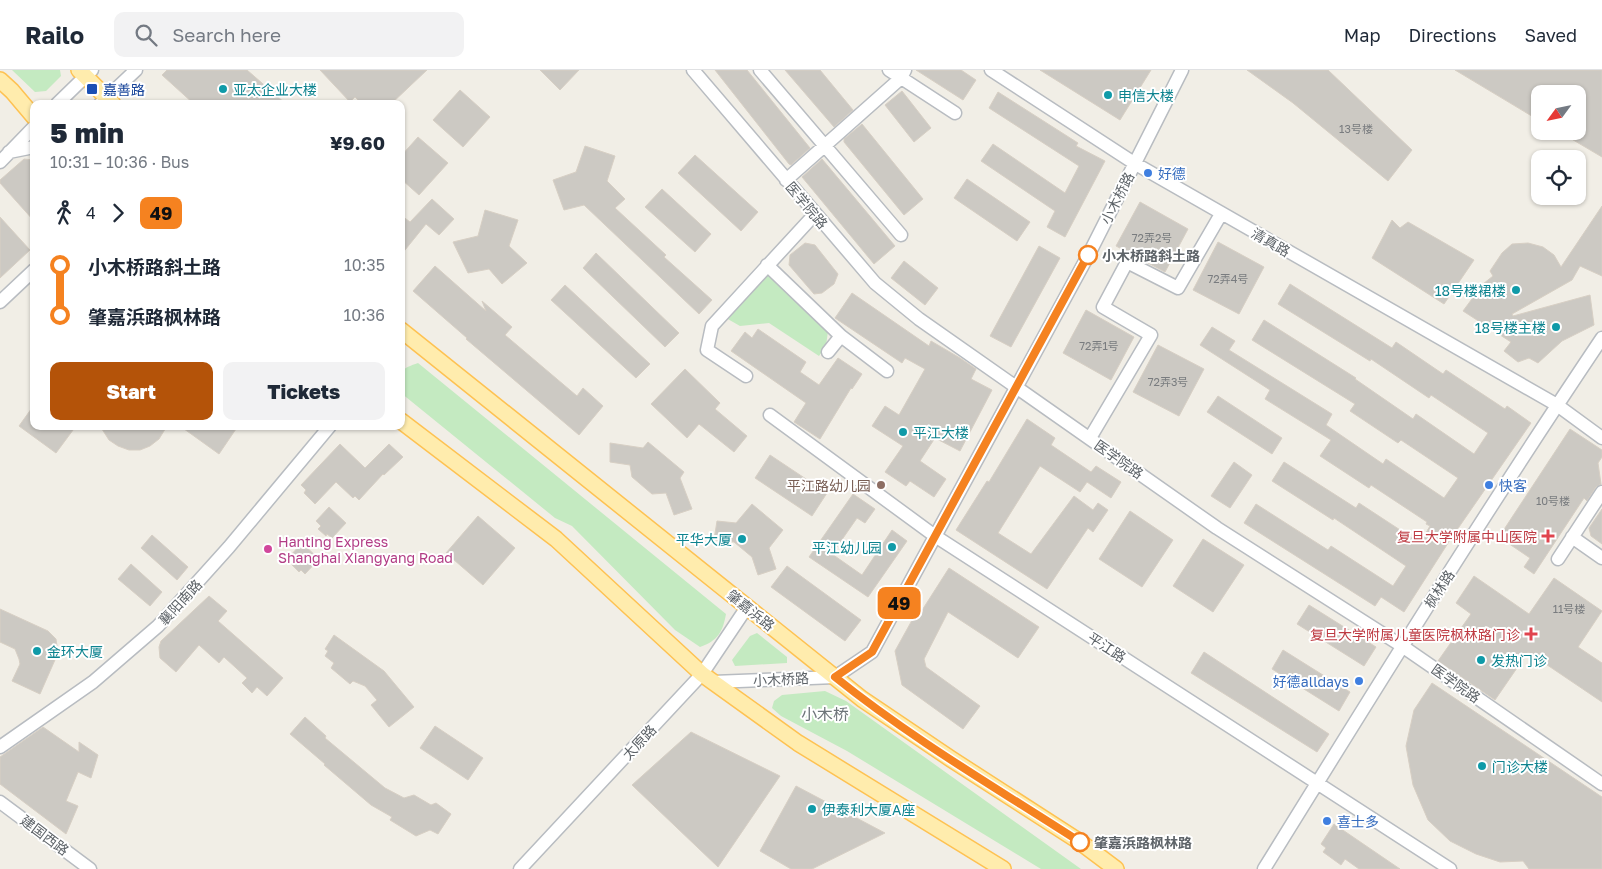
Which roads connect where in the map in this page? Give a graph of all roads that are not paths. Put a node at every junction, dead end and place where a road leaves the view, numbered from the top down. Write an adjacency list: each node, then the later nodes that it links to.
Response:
1 (136, 70): 14 (street)
2 (693, 70): 23 (street, 医学院路)
3 (760, 70): 19 (street)
4 (888, 70): 9 (street)
5 (991, 70): 11 (street, 清真路)
6 (1015, 70): 11 (street)
7 (1182, 70): 22 (street, 小木桥路)
8 (85, 72): 12 (street); 13 (main road)
9 (903, 74): 16 (street); 19 (street)
10 (0, 80): 15 (main road)
11 (1008, 81): 22 (street, 清真路)
12 (60, 100)
13 (105, 100)
14 (108, 100)
15 (30, 112)
16 (955, 113)
17 (30, 131): 20 (street)
18 (30, 147): 20 (street)
19 (825, 147): 23 (street); 26 (street)
20 (9, 152): 21 (street)
21 (0, 162)
22 (1134, 163): 25 (street, 清真路); 36 (street, 小木桥路)
23 (786, 180): 24 (street, 医学院路)
24 (815, 214): 27 (street); 36 (street, 医学院路)
25 (1221, 214): 37 (street, 清真路); 41 (street)
26 (901, 235)
27 (767, 265): 31 (street); 35 (street)
28 (30, 274): 29 (street)
29 (0, 302)
30 (405, 336): 48 (main road, 肇嘉浜路)
31 (841, 336): 33 (street); 34 (street)
32 (1602, 338): 37 (street, 枫林路)
33 (828, 352)
34 (887, 371)
35 (746, 376)
36 (1017, 386): 41 (street, 医学院路); 44 (street, 小木桥路)
37 (1557, 406): 42 (street, 清真路); 49 (street, 枫林路)
38 (770, 415): 44 (street, 平江路)
39 (405, 424): 51 (main road)
40 (327, 430): 52 (street, 襄阳南路)
41 (1090, 438): 49 (street, 医学院路)
42 (1602, 438)
43 (1602, 492): 45 (street)
44 (935, 536): 50 (street, 小木桥路); 53 (street, 平江路)
45 (1572, 537): 46 (street); 47 (street)
46 (1602, 558)
47 (1558, 559)
48 (747, 607): 50 (main road, 肇嘉浜路); 51 (street, 太原路)
49 (1402, 646): 53 (street, 枫林路); 54 (street, 医学院路)
50 (835, 677): 51 (street, 小木桥路); 59 (main road, 肇嘉浜路)
51 (707, 678): 57 (street, 太原路); 58 (main road)
52 (0, 747)
53 (1317, 783): 60 (street, 枫林路); 61 (street, 平江路)
54 (1602, 784)
55 (0, 802): 56 (street, 建国西路)
56 (85, 868)
57 (520, 869)
58 (1003, 869)
59 (1116, 869)
60 (1264, 869)
61 (1450, 869)

